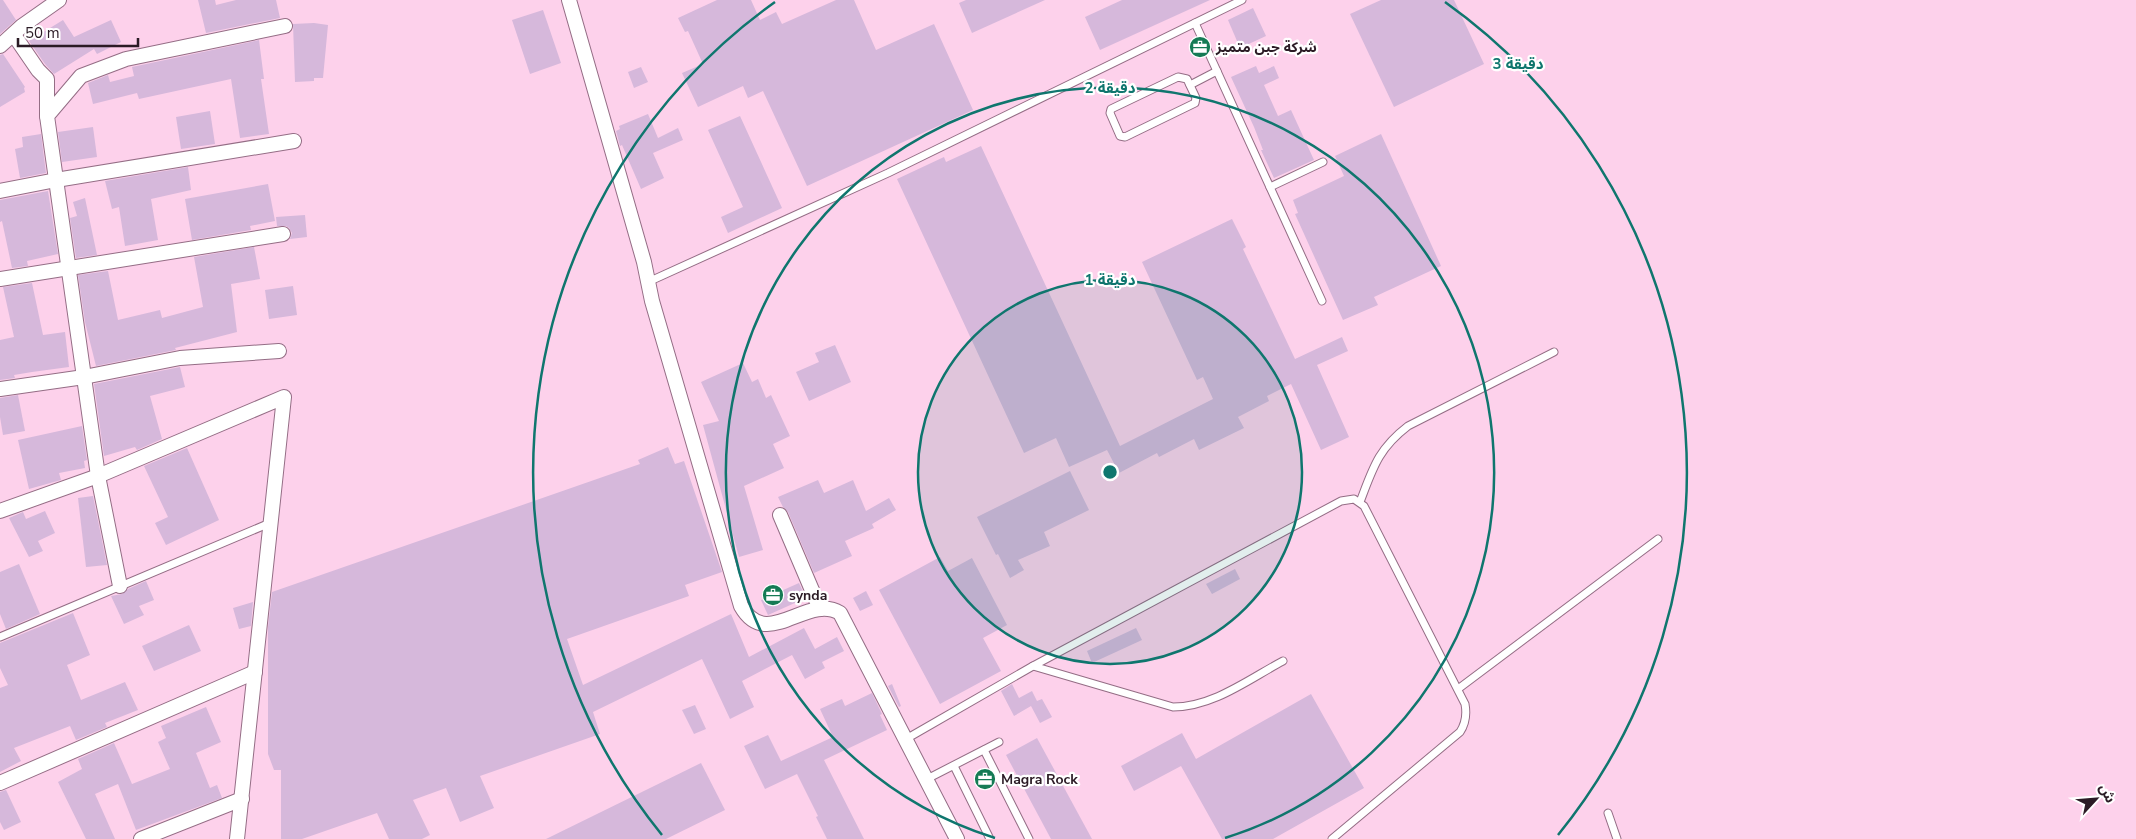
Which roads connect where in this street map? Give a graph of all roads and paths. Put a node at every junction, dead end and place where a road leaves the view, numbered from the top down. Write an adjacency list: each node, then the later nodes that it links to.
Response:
1 (59, 0): 6 (street)
2 (570, 0): 19 (street)
3 (1242, 0): 4 (lane)
4 (1195, 23): 8 (lane); 19 (lane)
5 (284, 26): 10 (street)
6 (14, 34): 7 (street); 10 (street)
7 (0, 46)
8 (1217, 71): 9 (lane); 14 (lane)
9 (1190, 85): 9 (lane)
10 (47, 116): 13 (street)
11 (294, 141): 13 (street)
12 (1323, 162): 14 (lane)
13 (56, 180): 15 (street); 17 (street)
14 (1270, 187): 20 (lane)
15 (0, 191)
16 (283, 234): 17 (street)
17 (68, 269): 18 (street); 23 (street)
18 (0, 278)
19 (648, 282): 32 (street)
20 (1322, 302)
21 (279, 351): 23 (street)
22 (1554, 352): 26 (lane)
23 (84, 377): 24 (street); 25 (street)
24 (0, 389)
25 (98, 476): 27 (street); 29 (street); 31 (street)
26 (1360, 502): 35 (lane); 37 (lane)
27 (0, 510)
28 (780, 515): 32 (street)
29 (270, 523): 31 (lane); 36 (street)
30 (1658, 539): 37 (lane)
31 (120, 586): 33 (lane)
32 (820, 609): 38 (street)
33 (0, 636)
34 (1283, 661): 35 (lane)
35 (1033, 666): 38 (lane)
36 (255, 672): 43 (street); 44 (street)
37 (1458, 689): 51 (lane)
38 (906, 738): 42 (street)
39 (1000, 742): 40 (lane)
40 (984, 750): 41 (lane); 50 (lane)
41 (954, 766): 42 (lane); 49 (lane)
42 (927, 780): 48 (street)
43 (0, 783)
44 (242, 799): 46 (street); 47 (street)
45 (1608, 813): 52 (lane)
46 (141, 839)
47 (237, 839)
48 (957, 839)
49 (990, 839)
50 (1029, 839)
51 (1332, 839)
52 (1617, 839)

